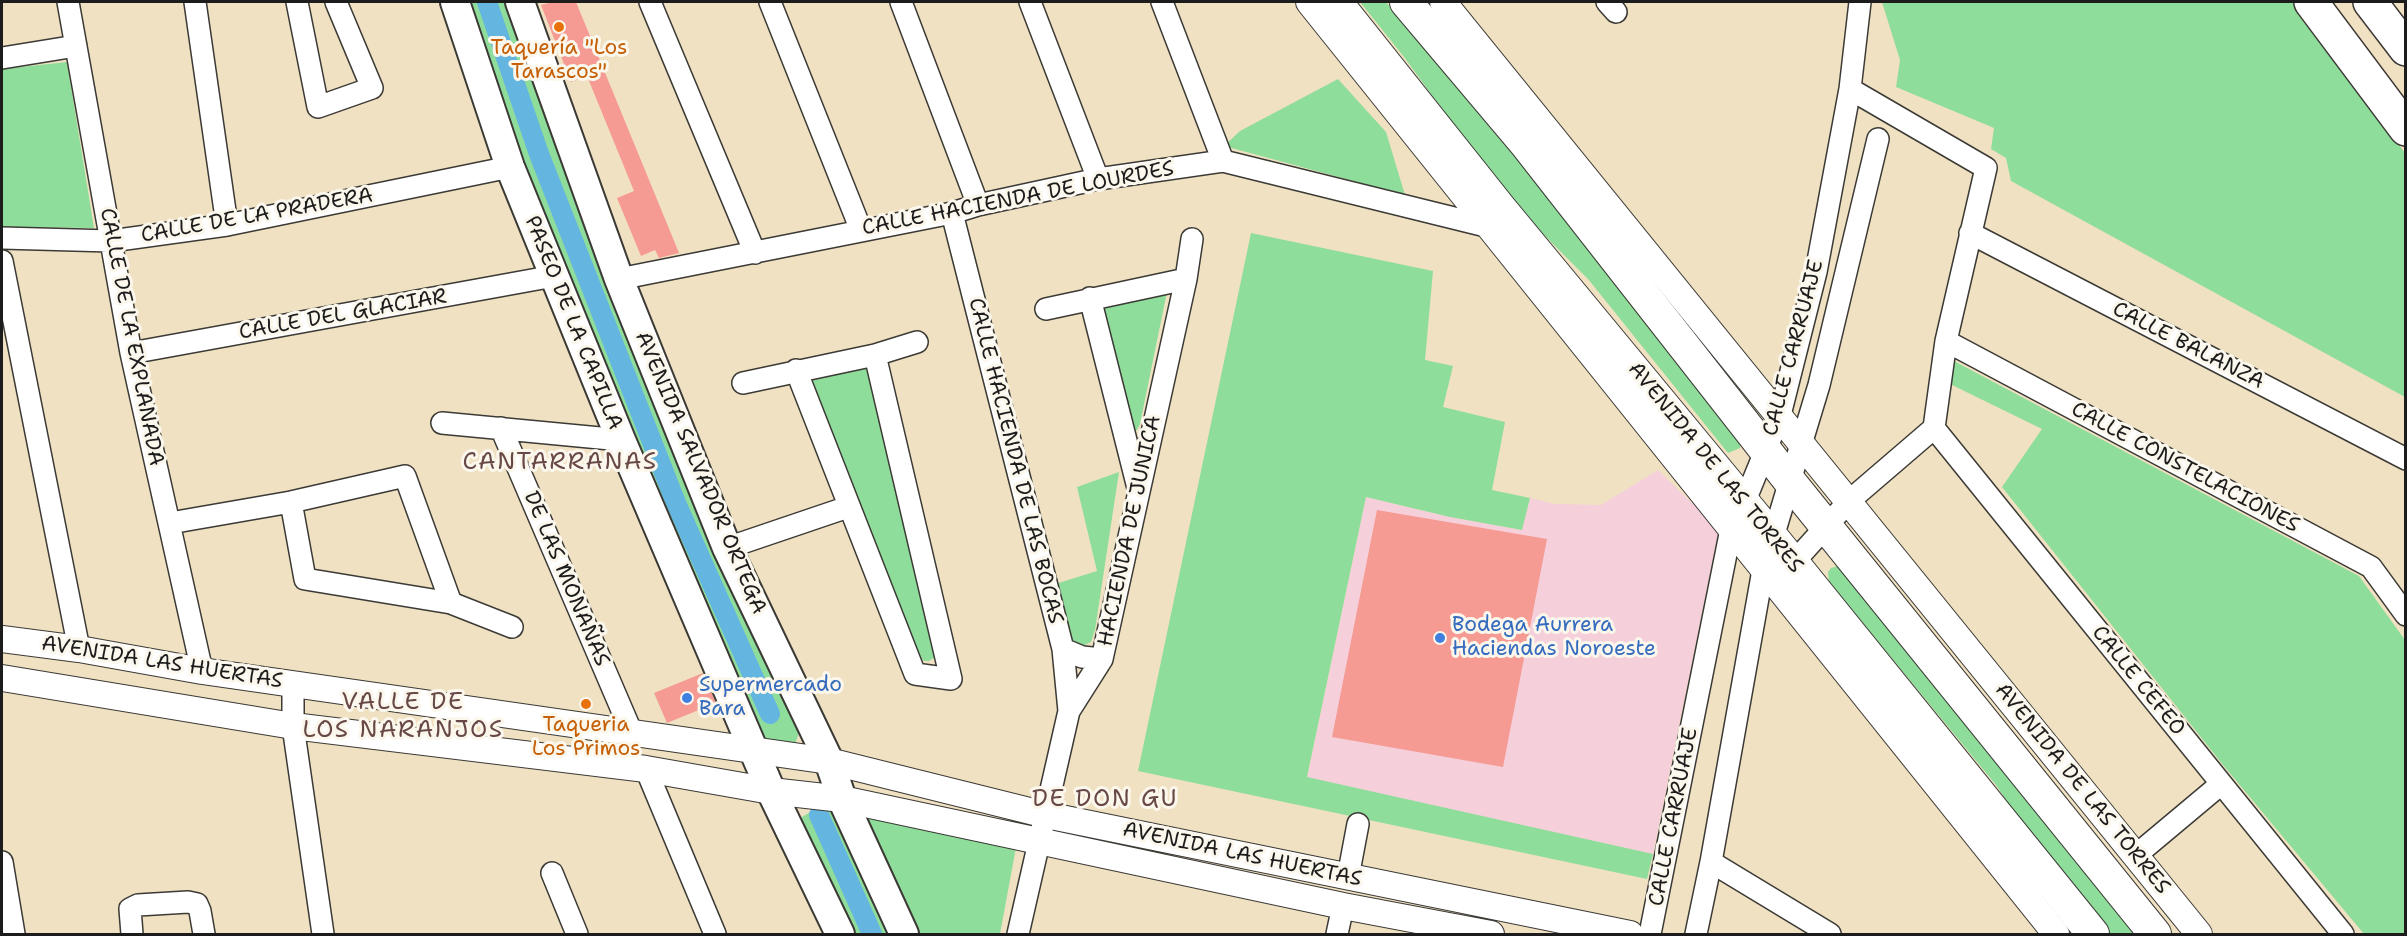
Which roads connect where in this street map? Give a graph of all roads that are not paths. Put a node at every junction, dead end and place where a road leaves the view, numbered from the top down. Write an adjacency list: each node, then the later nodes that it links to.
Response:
1 (68, 2): 19 (street, CALLE DE LA EXPLANADA)
2 (195, 2): 30 (street)
3 (297, 2): 4 (street)
4 (336, 2)
5 (457, 2): 26 (main road, PASEO DE LA CAPILLA)
6 (524, 2): 40 (main road, AVENIDA SALVADOR ORTEGA)
7 (650, 2): 37 (street)
8 (770, 2): 32 (street)
9 (901, 2): 28 (street)
10 (1030, 2): 27 (street)
11 (1162, 2): 25 (street)
12 (1309, 2): 31 (street, AVENIDA DE LAS TORRES)
13 (1336, 2): 63 (main road, AVENIDA DE LAS TORRES)
14 (1406, 2): 56 (main road, AVENIDA DE LAS TORRES)
15 (1443, 2): 50 (street, AVENIDA DE LAS TORRES)
16 (1860, 2): 22 (street, CALLE CARRUAJE)
17 (2311, 2): 23 (highway)
18 (2370, 2): 20 (highway)
19 (76, 46): 21 (street); 36 (street, CALLE DE LA EXPLANADA)
20 (2406, 49)
21 (2, 58)
22 (1850, 89): 33 (street); 50 (street, CALLE CARRUAJE)
23 (2406, 129)
24 (1878, 139): 55 (street, CALLE CARRUAJE)
25 (1223, 161): 27 (street, CALLE HACIENDA DE LOURDES); 31 (street, CALLE HACIENDA DE LOURDES)
26 (510, 167): 30 (street, CALLE DE LA PRADERA); 39 (main road, PASEO DE LA CAPILLA)
27 (1098, 179): 28 (street, CALLE HACIENDA DE LOURDES)
28 (978, 205): 29 (street, CALLE HACIENDA DE LOURDES)
29 (952, 213): 32 (street, CALLE HACIENDA DE LOURDES); 75 (street, CALLE HACIENDA DE LAS BOCAS)
30 (227, 225): 36 (street, CALLE DE LA PRADERA)
31 (1486, 226): 63 (street, AVENIDA DE LAS TORRES)
32 (861, 230): 37 (street, CALLE HACIENDA DE LOURDES)
33 (1970, 233): 44 (street); 57 (street, CALLE BALANZA)
34 (2, 238): 36 (street, CALLE DE LA PRADERA)
35 (1192, 239): 41 (street, HACIENDA DE JUNICA)
36 (111, 241): 46 (street, CALLE DE LA EXPLANADA)
37 (755, 253): 40 (street, CALLE HACIENDA DE LOURDES)
38 (2, 261): 74 (street)
39 (554, 276): 46 (street, CALLE DEL GLACIAR); 54 (main road, PASEO DE LA CAPILLA)
40 (618, 279): 67 (main road, AVENIDA SALVADOR ORTEGA)
41 (1185, 279): 42 (street); 59 (street, HACIENDA DE JUNICA)
42 (1090, 298): 43 (street); 59 (street)
43 (1046, 309)
44 (1946, 341): 53 (street); 71 (street, CALLE CONSTELACIONES)
45 (916, 342): 47 (street)
46 (131, 353): 64 (street, CALLE DE LA EXPLANADA)
47 (875, 355): 48 (street); 62 (street)
48 (796, 370): 49 (street); 62 (street)
49 (743, 383)
50 (1780, 416): 55 (street, AVENIDA DE LAS TORRES); 56 (street, CALLE CARRUAJE)
51 (442, 423): 52 (street)
52 (501, 428): 54 (street); 82 (street, DE LAS MONAÑAS)
53 (1934, 428): 60 (street); 86 (street, CALLE CEFEO)
54 (621, 440): 83 (main road, PASEO DE LA CAPILLA)
55 (1802, 445): 58 (street, CALLE CARRUAJE); 60 (street, AVENIDA DE LAS TORRES)
56 (1766, 452): 58 (main road, AVENIDA DE LAS TORRES); 63 (street, CALLE CARRUAJE)
57 (2406, 459)
58 (1791, 483): 65 (main road, AVENIDA DE LAS TORRES); 66 (street, CALLE CARRUAJE)
59 (1139, 491): 76 (street, HACIENDA DE JUNICA)
60 (1849, 501): 65 (street); 92 (street, AVENIDA DE LAS TORRES)
61 (291, 502): 64 (street); 70 (street); 70 (street)
62 (848, 507): 67 (street)
63 (1737, 516): 66 (main road, AVENIDA DE LAS TORRES); 69 (street, AVENIDA DE LAS TORRES); 110 (street, CALLE CARRUAJE)
64 (170, 523): 77 (street, CALLE DE LA EXPLANADA)
65 (1826, 527): 68 (street); 115 (main road, AVENIDA DE LAS TORRES)
66 (1772, 537): 68 (main road, AVENIDA DE LAS TORRES); 69 (street, CALLE CARRUAJE)
67 (727, 548): 84 (main road, AVENIDA SALVADOR ORTEGA)
68 (1793, 563): 69 (street); 114 (main road, AVENIDA DE LAS TORRES)
69 (1763, 570): 94 (street, CALLE CARRUAJE); 113 (street, AVENIDA DE LAS TORRES)
70 (451, 603): 72 (street)
71 (2406, 615)
72 (512, 627)
73 (2, 639): 74 (street, AVENIDA LAS HUERTAS)
74 (79, 649): 77 (street, AVENIDA LAS HUERTAS)
75 (1063, 649): 76 (street); 80 (street, CALLE HACIENDA DE LAS BOCAS)
76 (1102, 659): 80 (street, HACIENDA DE JUNICA)
77 (202, 671): 79 (street, AVENIDA LAS HUERTAS)
78 (2, 678): 81 (street, AVENIDA LAS HUERTAS)
79 (293, 684): 81 (street); 82 (street, AVENIDA LAS HUERTAS)
80 (1069, 711): 89 (street, HACIENDA DE JUNICA)
81 (293, 726): 85 (street, AVENIDA LAS HUERTAS); 101 (street)
82 (631, 731): 83 (street, AVENIDA LAS HUERTAS)
83 (754, 751): 84 (street, AVENIDA LAS HUERTAS); 87 (main road, PASEO DE LA CAPILLA)
84 (829, 760): 88 (main road, AVENIDA SALVADOR ORTEGA); 89 (street, AVENIDA LAS HUERTAS)
85 (646, 769): 87 (street, AVENIDA LAS HUERTAS); 103 (street)
86 (2221, 784): 92 (street); 117 (street, CALLE CEFEO)
87 (771, 791): 88 (street, AVENIDA LAS HUERTAS); 104 (main road, PASEO DE LA CAPILLA)
88 (842, 799): 91 (street, AVENIDA LAS HUERTAS); 105 (main road, AVENIDA SALVADOR ORTEGA)
89 (1046, 815): 91 (street, HACIENDA DE JUNICA); 96 (street, AVENIDA LAS HUERTAS)
90 (1358, 824): 96 (street)
91 (1041, 840): 97 (street, AVENIDA LAS HUERTAS); 106 (street, HACIENDA DE JUNICA)
92 (2135, 856): 116 (street, AVENIDA DE LAS TORRES)
93 (2, 862): 98 (street)
94 (1711, 862): 111 (street, CALLE CARRUAJE); 112 (street)
95 (552, 873): 102 (street)
96 (1348, 877): 109 (street, AVENIDA LAS HUERTAS)
97 (1343, 906): 107 (street); 108 (street, AVENIDA LAS HUERTAS)
98 (14, 934)
99 (132, 934): 100 (street)
100 (204, 934)
101 (323, 934)
102 (577, 934)
103 (715, 934)
104 (840, 934)
105 (903, 934)
106 (1018, 934)
107 (1337, 934)
108 (1491, 934)
109 (1630, 934)
110 (1650, 934)
111 (1696, 934)
112 (1830, 934)
113 (2056, 934)
114 (2093, 934)
115 (2155, 934)
116 (2199, 934)
117 (2343, 934)

